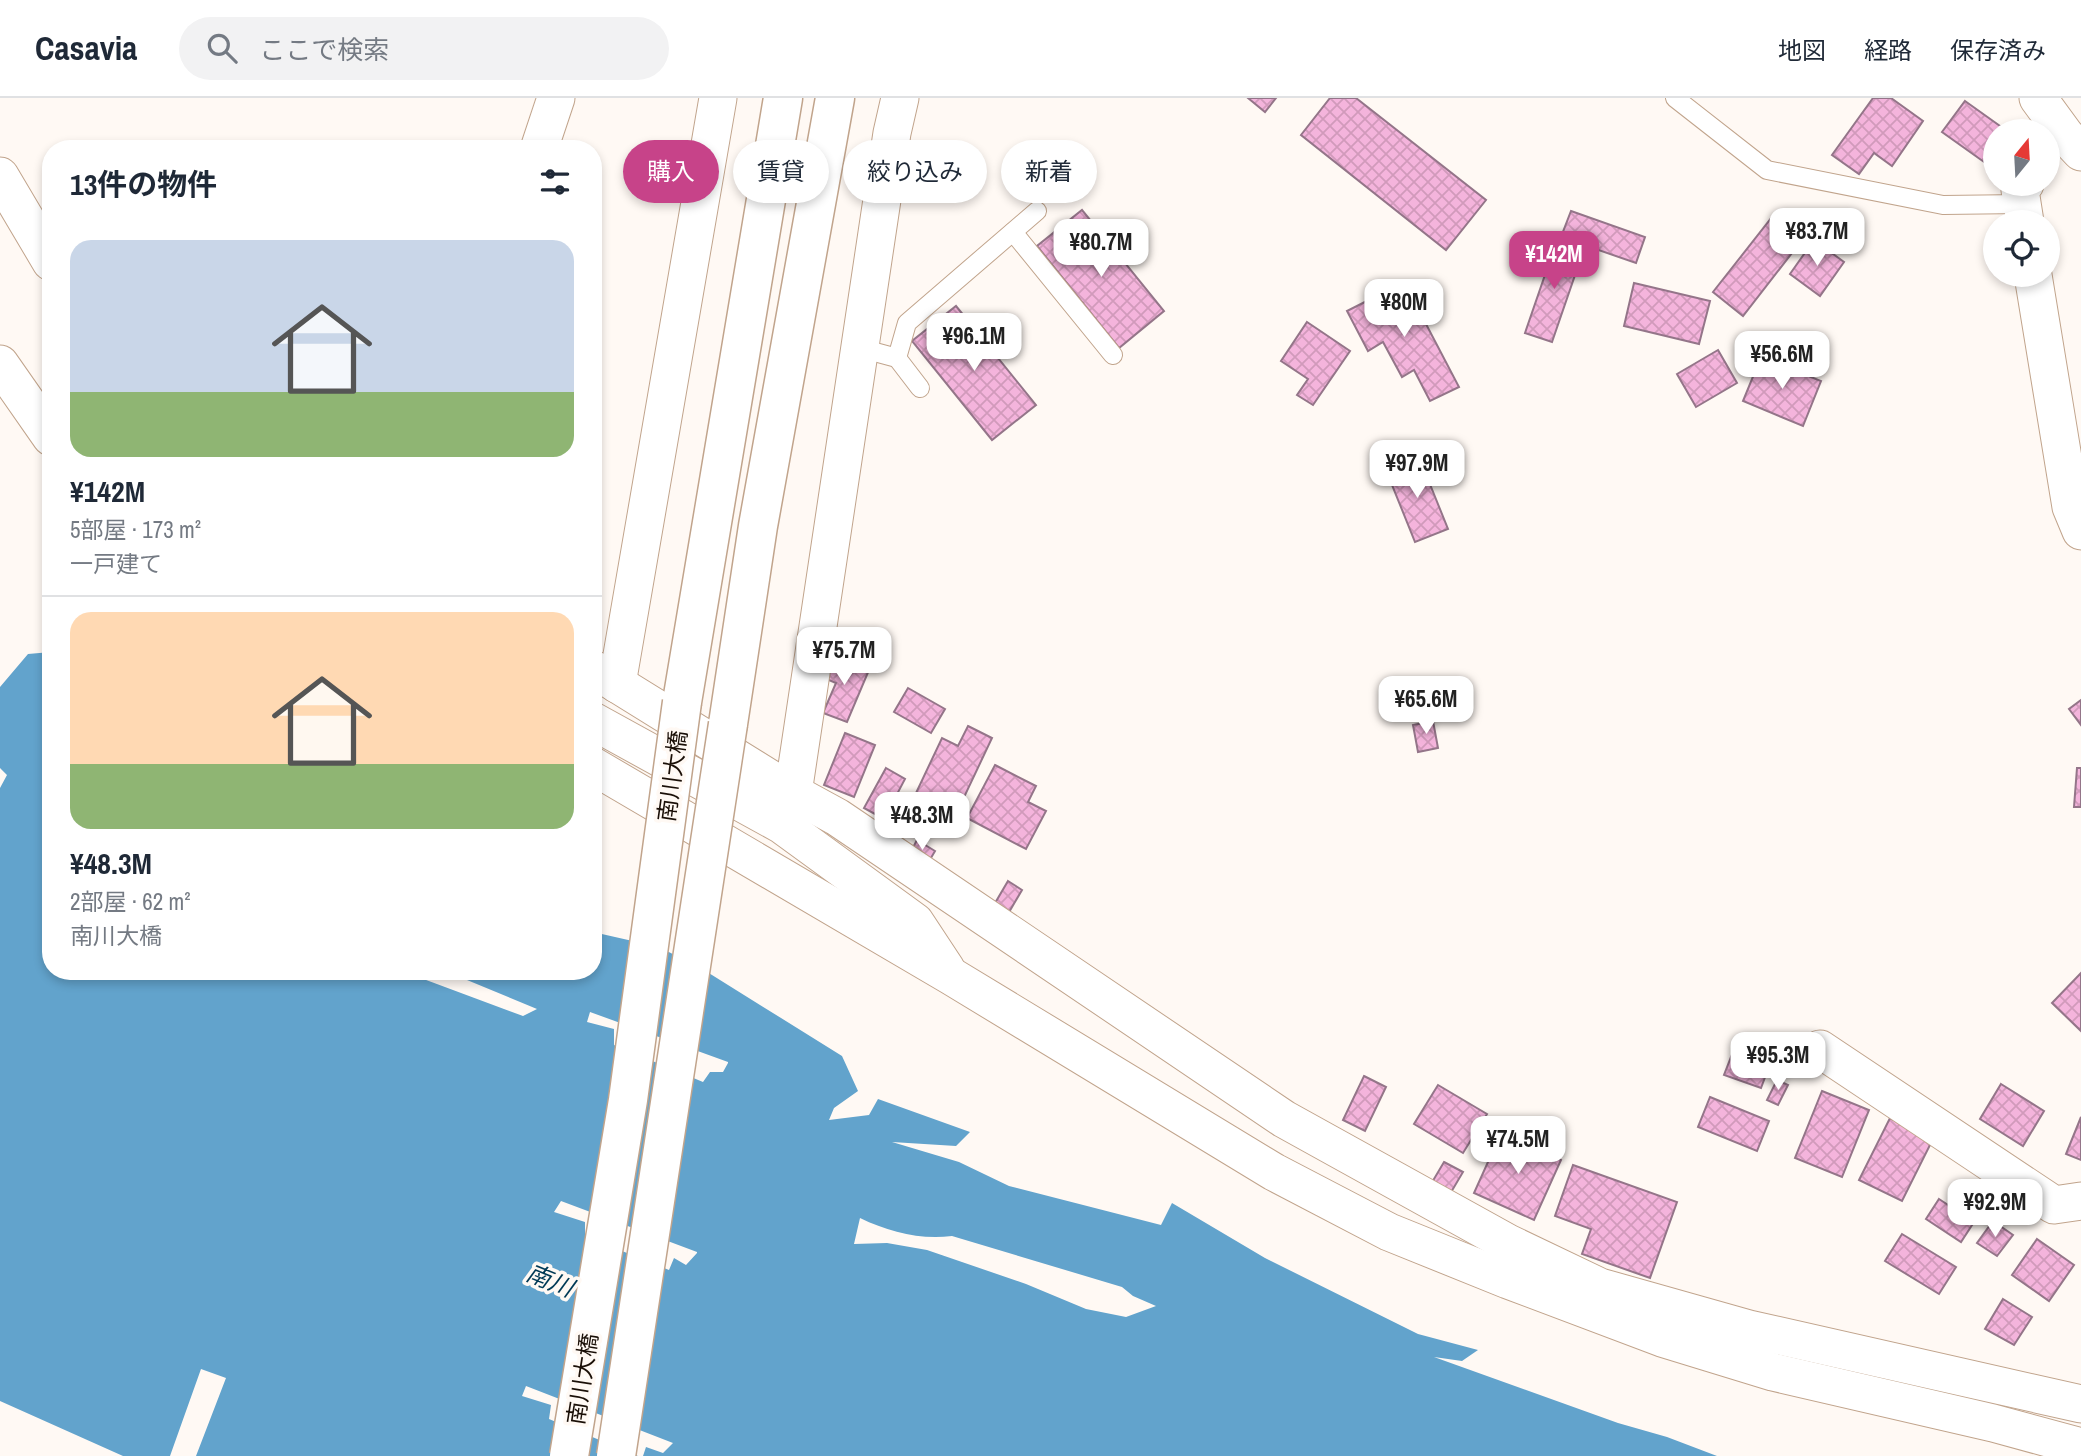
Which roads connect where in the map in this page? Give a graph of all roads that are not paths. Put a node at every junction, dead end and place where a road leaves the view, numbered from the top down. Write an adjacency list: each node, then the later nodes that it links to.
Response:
1 (556, 98): 8 (street)
2 (719, 98): 23 (street)
3 (783, 98): 32 (street, 南川大橋, bridge)
4 (835, 98): 33 (street, 南川大橋, bridge)
5 (900, 98): 16 (street)
6 (1675, 98): 11 (lane)
7 (2038, 98): 9 (street)
8 (542, 140)
9 (2064, 148)
10 (0, 176): 14 (street)
11 (2024, 203)
12 (1037, 211): 13 (lane)
13 (1013, 232): 17 (lane); 18 (lane)
14 (42, 247)
15 (2035, 287): 22 (street)
16 (860, 348): 18 (lane); 26 (street)
17 (1113, 355)
18 (897, 358): 20 (lane)
19 (0, 364): 21 (street)
20 (920, 388)
21 (42, 424)
22 (2081, 531)
23 (605, 676): 26 (street)
24 (602, 726): 27 (street)
25 (602, 771): 27 (street)
26 (793, 793): 30 (street)
27 (951, 976): 31 (street)
28 (1820, 1049): 29 (street)
29 (2081, 1200)
30 (2081, 1404)
31 (2078, 1444)
32 (569, 1456)
33 (616, 1456)

